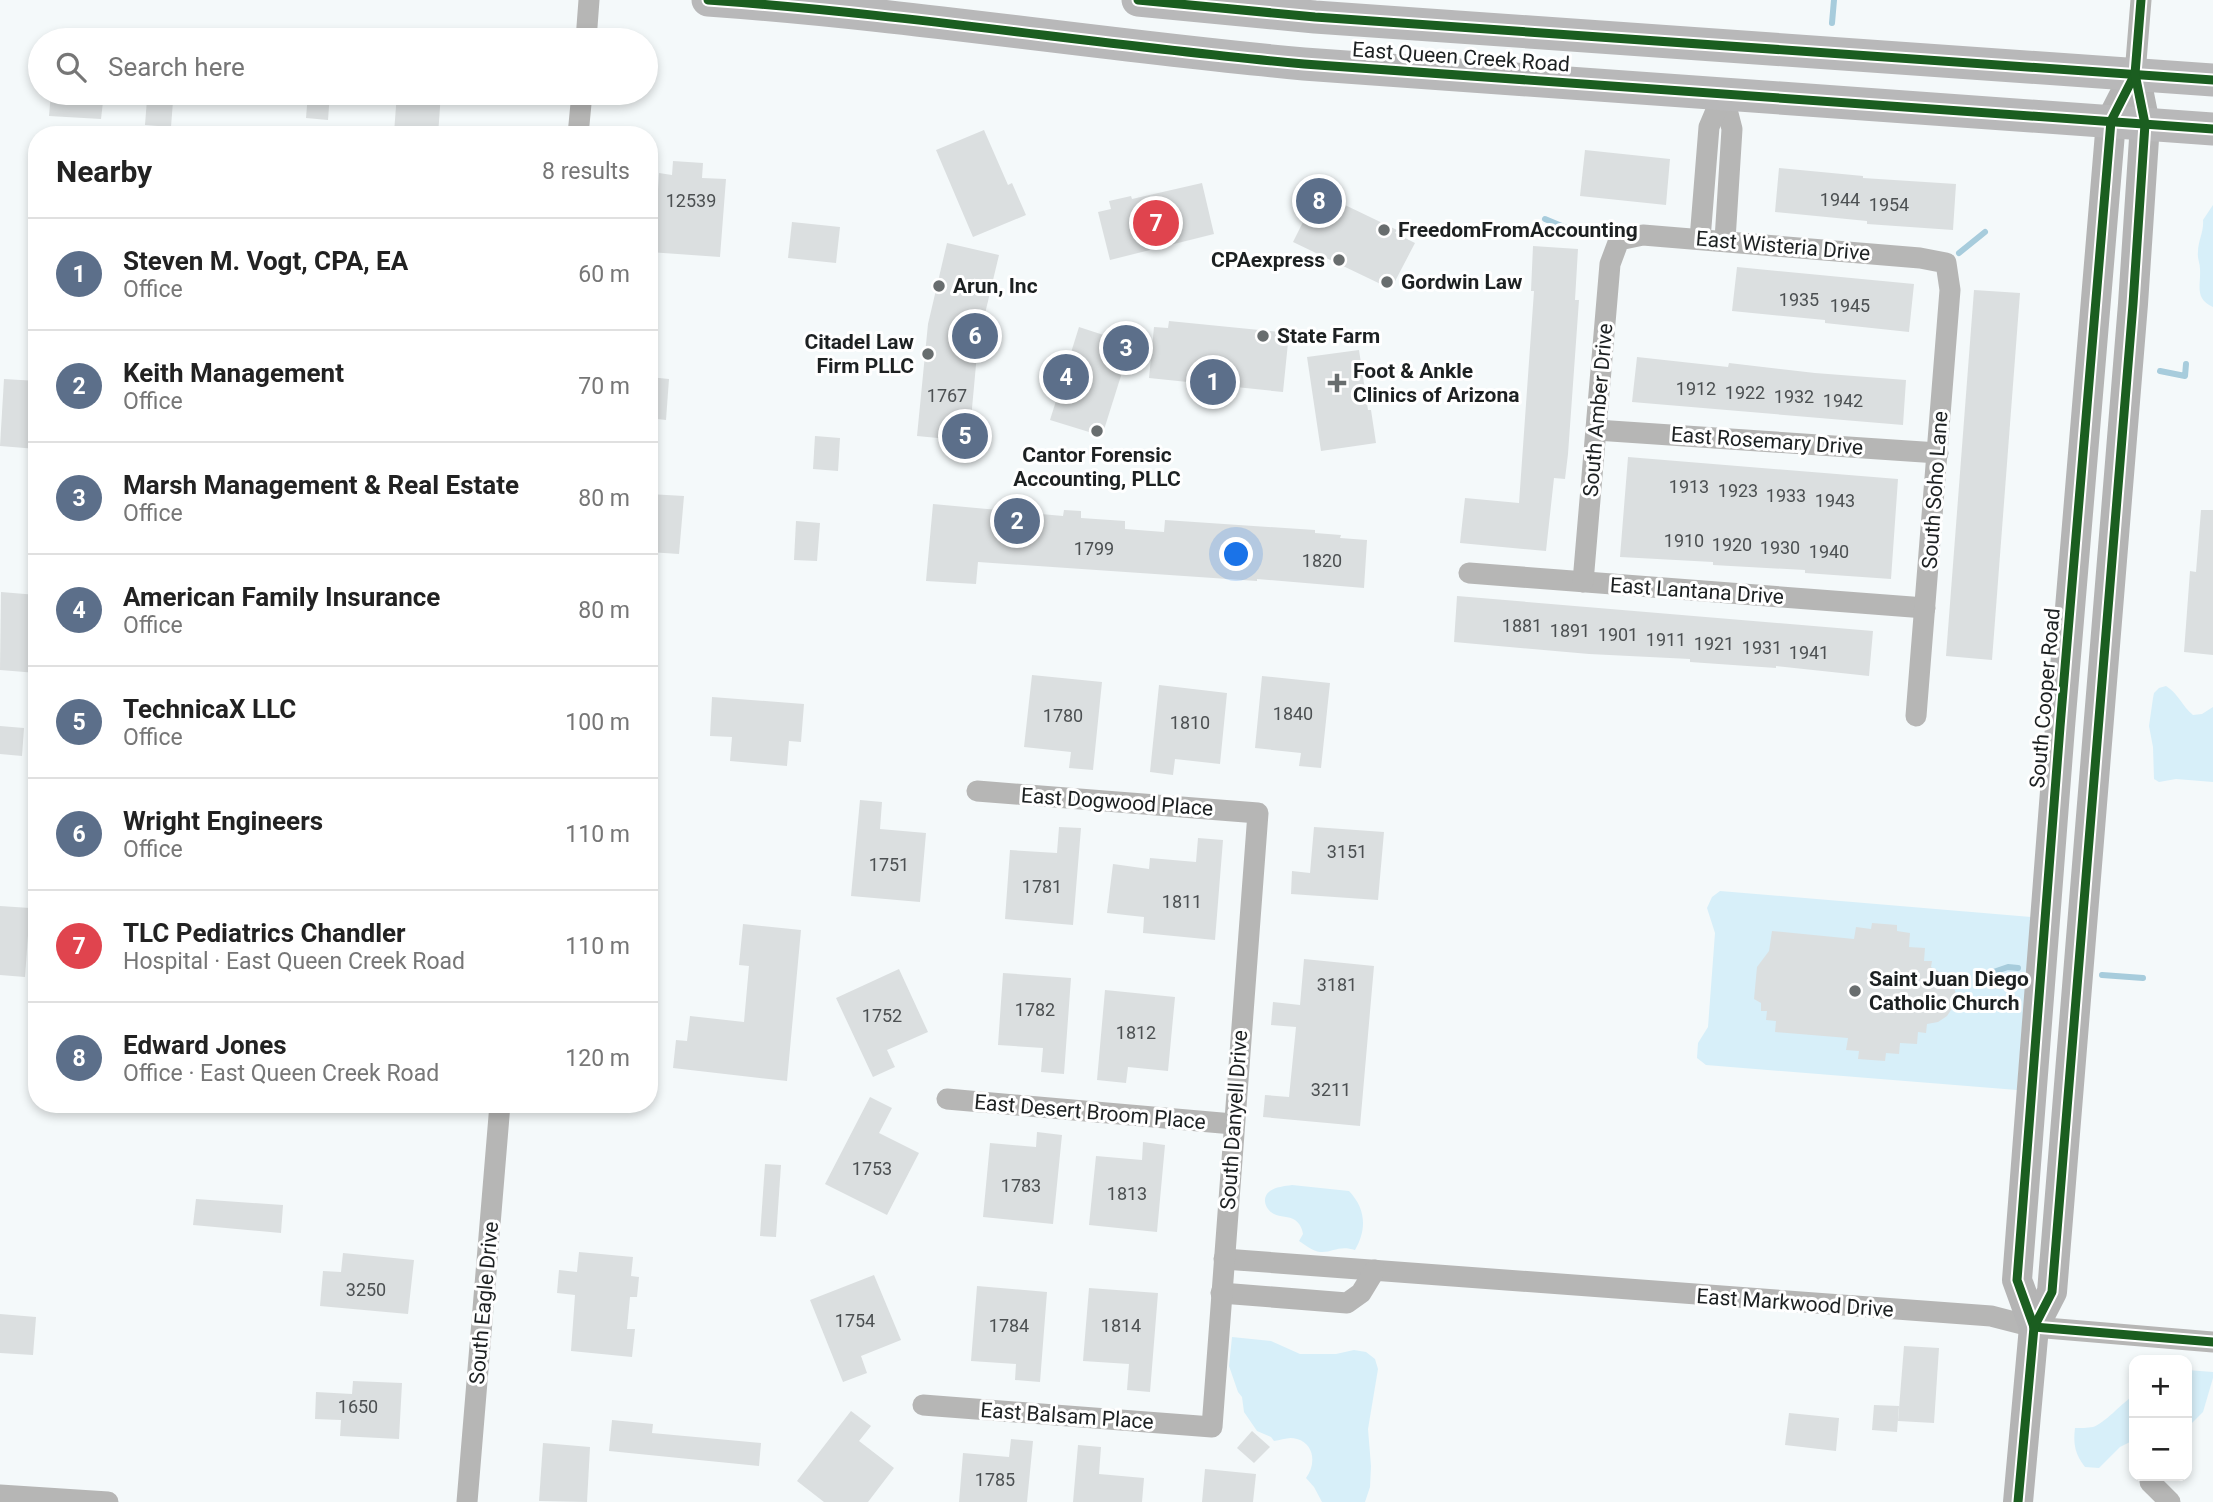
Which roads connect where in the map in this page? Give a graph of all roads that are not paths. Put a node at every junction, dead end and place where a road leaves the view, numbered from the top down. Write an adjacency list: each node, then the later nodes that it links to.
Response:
1 (589, 0): 5 (street)
2 (708, 0): 8 (main road, East Queen Creek Road)
3 (1138, 0): 6 (main road, East Queen Creek Road)
4 (2141, 0): 7 (street, South Cooper Road)
5 (587, 28)
6 (1490, 30): 7 (main road, East Queen Creek Road); 8 (main road)
7 (2135, 74): 9 (main road, East Queen Creek Road); 12 (main road, South Cooper Road); 13 (main road, South Cooper Road)
8 (1486, 76): 10 (main road, East Queen Creek Road)
9 (2213, 79)
10 (1723, 94): 12 (main road, East Queen Creek Road); 16 (street); 17 (street)
11 (581, 105): 14 (street)
12 (2111, 121): 13 (main road, East Queen Creek Road); 28 (main road, South Cooper Road)
13 (2145, 124): 15 (main road, East Queen Creek Road); 29 (main road, South Cooper Road)
14 (579, 126)
15 (2213, 129)
16 (1704, 182): 17 (street); 18 (street)
17 (1729, 183): 20 (street)
18 (1700, 239): 19 (street, East Wisteria Drive); 20 (street, East Wisteria Drive)
19 (1619, 240): 22 (street, South Amber Drive)
20 (1725, 240): 21 (street, East Wisteria Drive)
21 (1947, 263): 23 (street, South Soho Lane)
22 (1596, 430): 23 (street, East Rosemary Drive); 25 (street, South Amber Drive)
23 (1938, 453): 26 (street, South Soho Lane)
24 (1469, 573): 25 (street, East Lantana Drive)
25 (1583, 582): 26 (street, East Lantana Drive)
26 (1925, 608): 27 (street, South Soho Lane)
27 (1916, 716)
28 (2060, 727): 29 (main road); 38 (main road, South Cooper Road)
29 (2099, 730): 38 (main road, South Cooper Road)
30 (977, 791): 31 (street, East Dogwood Place)
31 (1258, 813): 34 (street, South Danyell Drive)
32 (947, 1099): 34 (street, East Desert Broom Place)
33 (499, 1113): 45 (street, South Eagle Drive)
34 (1233, 1124): 35 (street, South Danyell Drive)
35 (1224, 1259): 36 (street, East Markwood Drive); 37 (street, South Danyell Drive)
36 (1376, 1270): 37 (street); 38 (street, East Markwood Drive)
37 (1221, 1293): 41 (street, South Danyell Drive)
38 (2034, 1327): 39 (street, East Markwood Drive); 46 (main road, South Cooper Road)
39 (2213, 1342)
40 (923, 1405): 41 (street, East Balsam Place)
41 (1212, 1427)
42 (2150, 1482): 47 (street)
43 (0, 1495): 44 (street)
44 (108, 1502)
45 (467, 1502)
46 (2018, 1502)
47 (2170, 1502)

